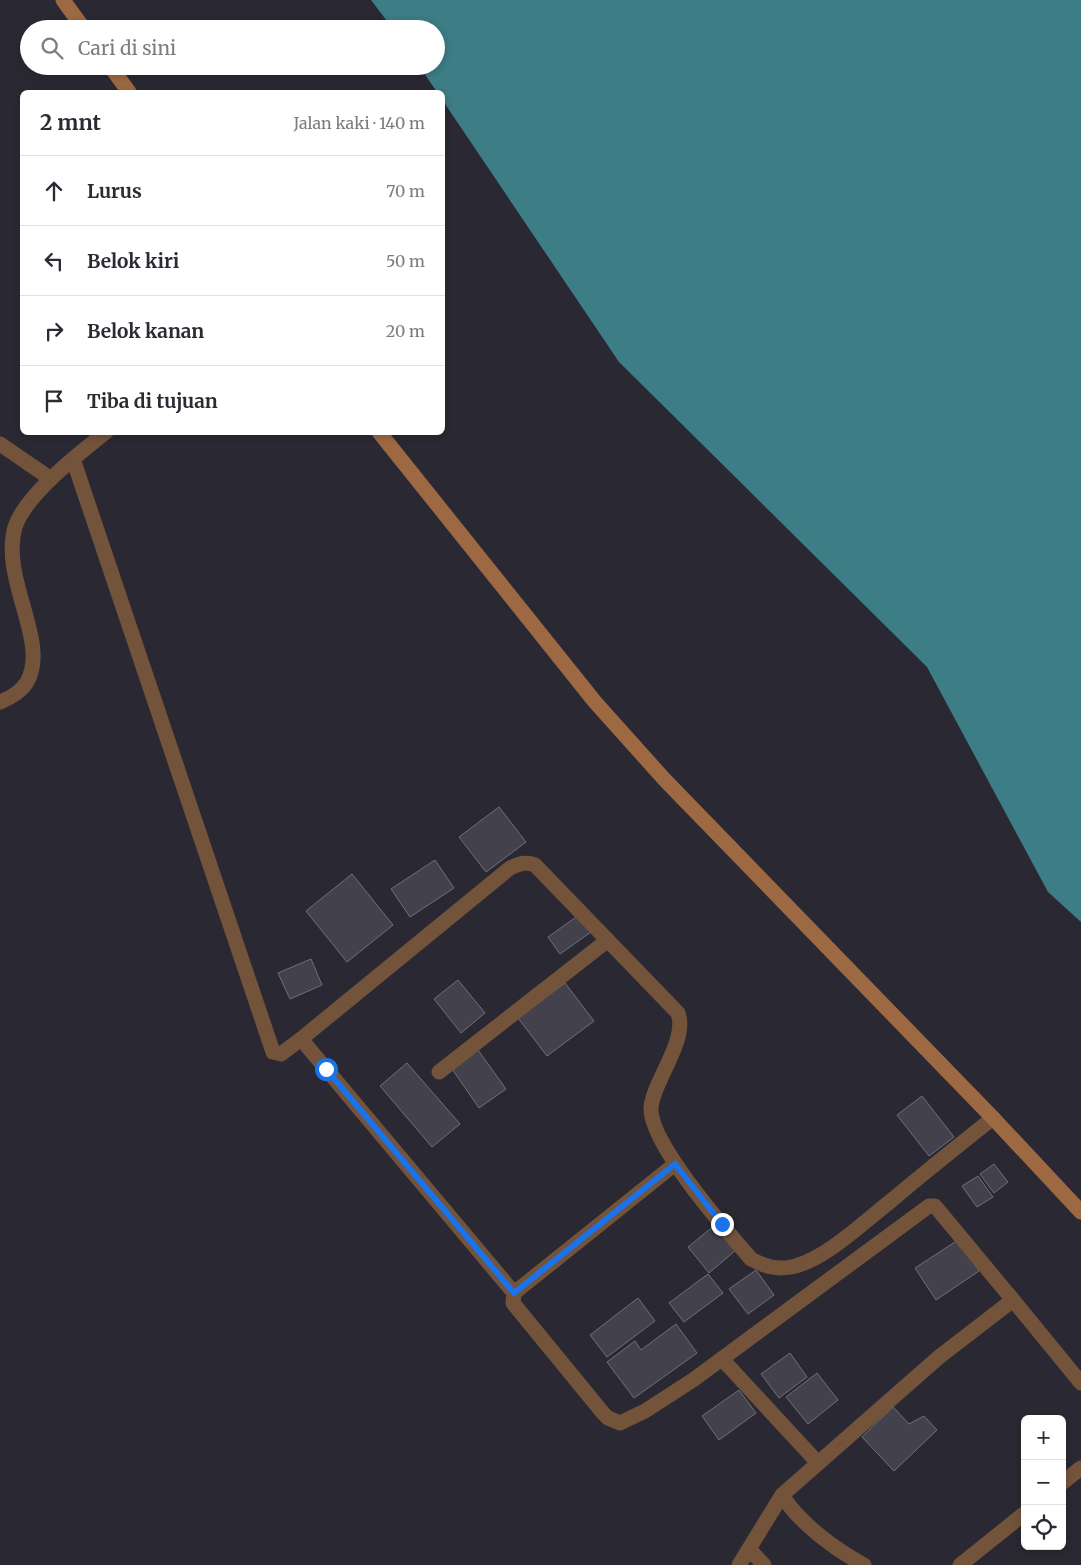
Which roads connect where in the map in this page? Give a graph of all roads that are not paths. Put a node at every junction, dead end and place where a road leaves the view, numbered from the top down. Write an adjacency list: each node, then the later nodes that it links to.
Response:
1 (63, 0): 2 (main road)
2 (77, 20)
3 (117, 75): 4 (main road)
4 (128, 90)
5 (102, 435): 8 (street)
6 (381, 435): 14 (main road)
7 (0, 444): 9 (street)
8 (73, 459): 9 (street); 12 (street)
9 (51, 479): 10 (street)
10 (0, 702)
11 (608, 940): 12 (street); 13 (street); 15 (street)
12 (301, 1039): 17 (street)
13 (439, 1072)
14 (993, 1118): 15 (street); 16 (main road)
15 (675, 1164): 17 (street)
16 (1081, 1212)
17 (514, 1293): 19 (street)
18 (1013, 1300): 19 (street); 20 (street); 21 (street)
19 (722, 1359): 21 (street)
20 (1081, 1383)
21 (818, 1464): 24 (street)
22 (1081, 1468): 23 (street)
23 (1066, 1480)
24 (782, 1495): 26 (street); 29 (street)
25 (1021, 1516): 30 (street)
26 (749, 1549): 27 (street); 28 (street)
27 (739, 1565)
28 (764, 1565)
29 (864, 1565)
30 (960, 1565)

